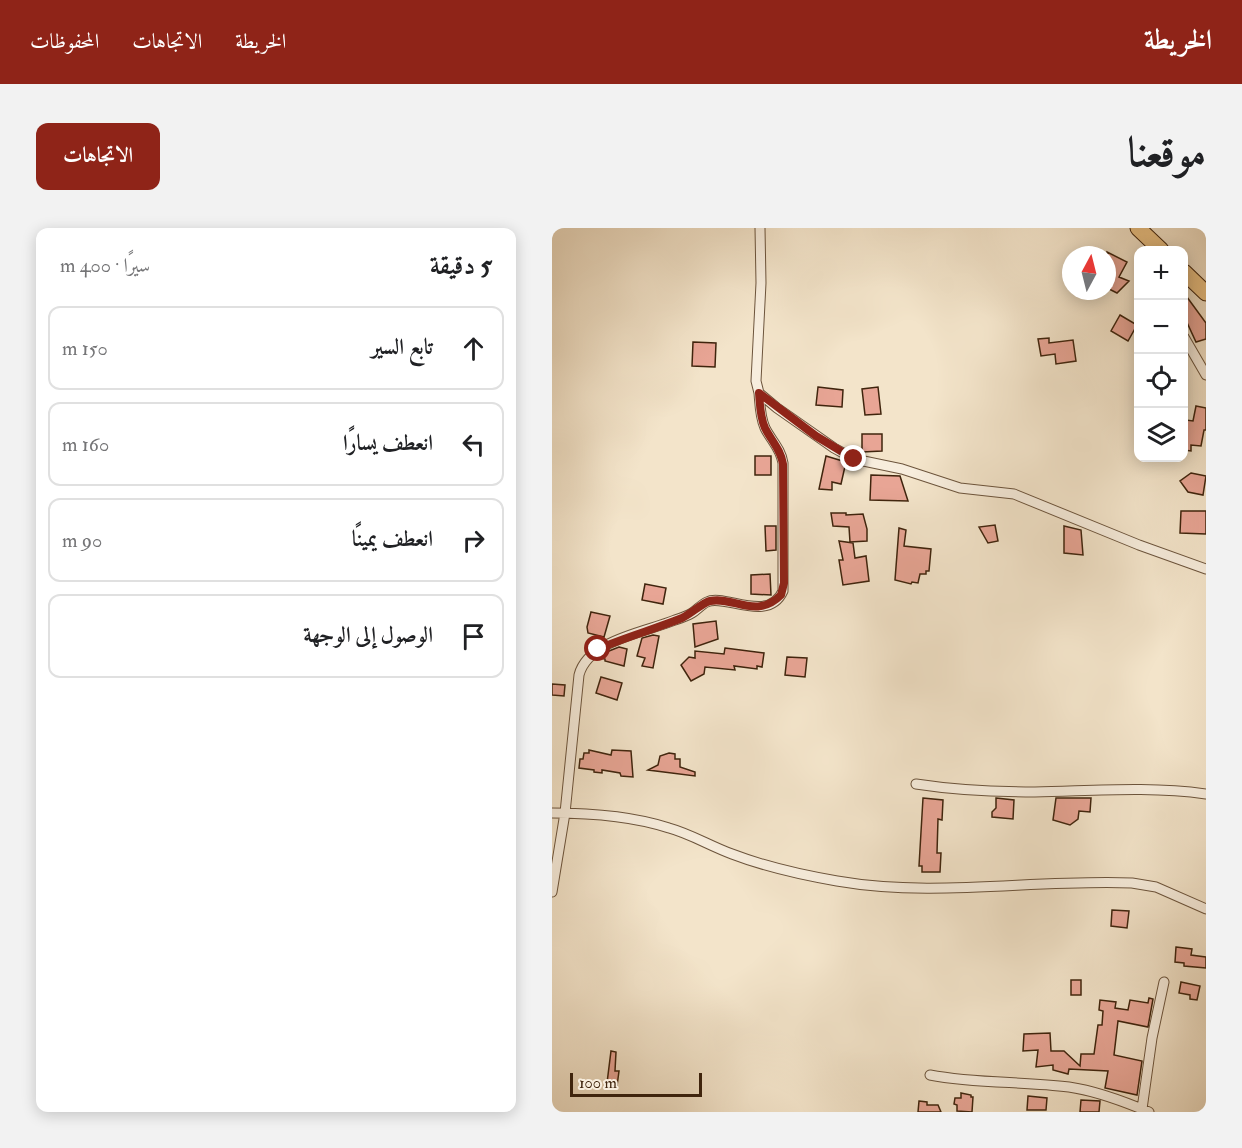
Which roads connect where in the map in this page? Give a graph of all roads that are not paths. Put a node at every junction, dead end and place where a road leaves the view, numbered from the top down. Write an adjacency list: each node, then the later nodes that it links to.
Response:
1 (760, 228): 8 (street)
2 (1138, 228): 3 (main road)
3 (1157, 246)
4 (1188, 278): 5 (main road)
5 (1206, 293)
6 (1188, 344): 7 (street)
7 (1206, 375)
8 (759, 393): 9 (street); 13 (street)
9 (1206, 569)
10 (915, 784): 11 (street)
11 (1206, 794)
12 (552, 813): 13 (street)
13 (565, 813): 14 (street); 15 (street)
14 (552, 892)
15 (1206, 909)
16 (1164, 982): 18 (street)
17 (930, 1075): 18 (street)
18 (1145, 1110)

